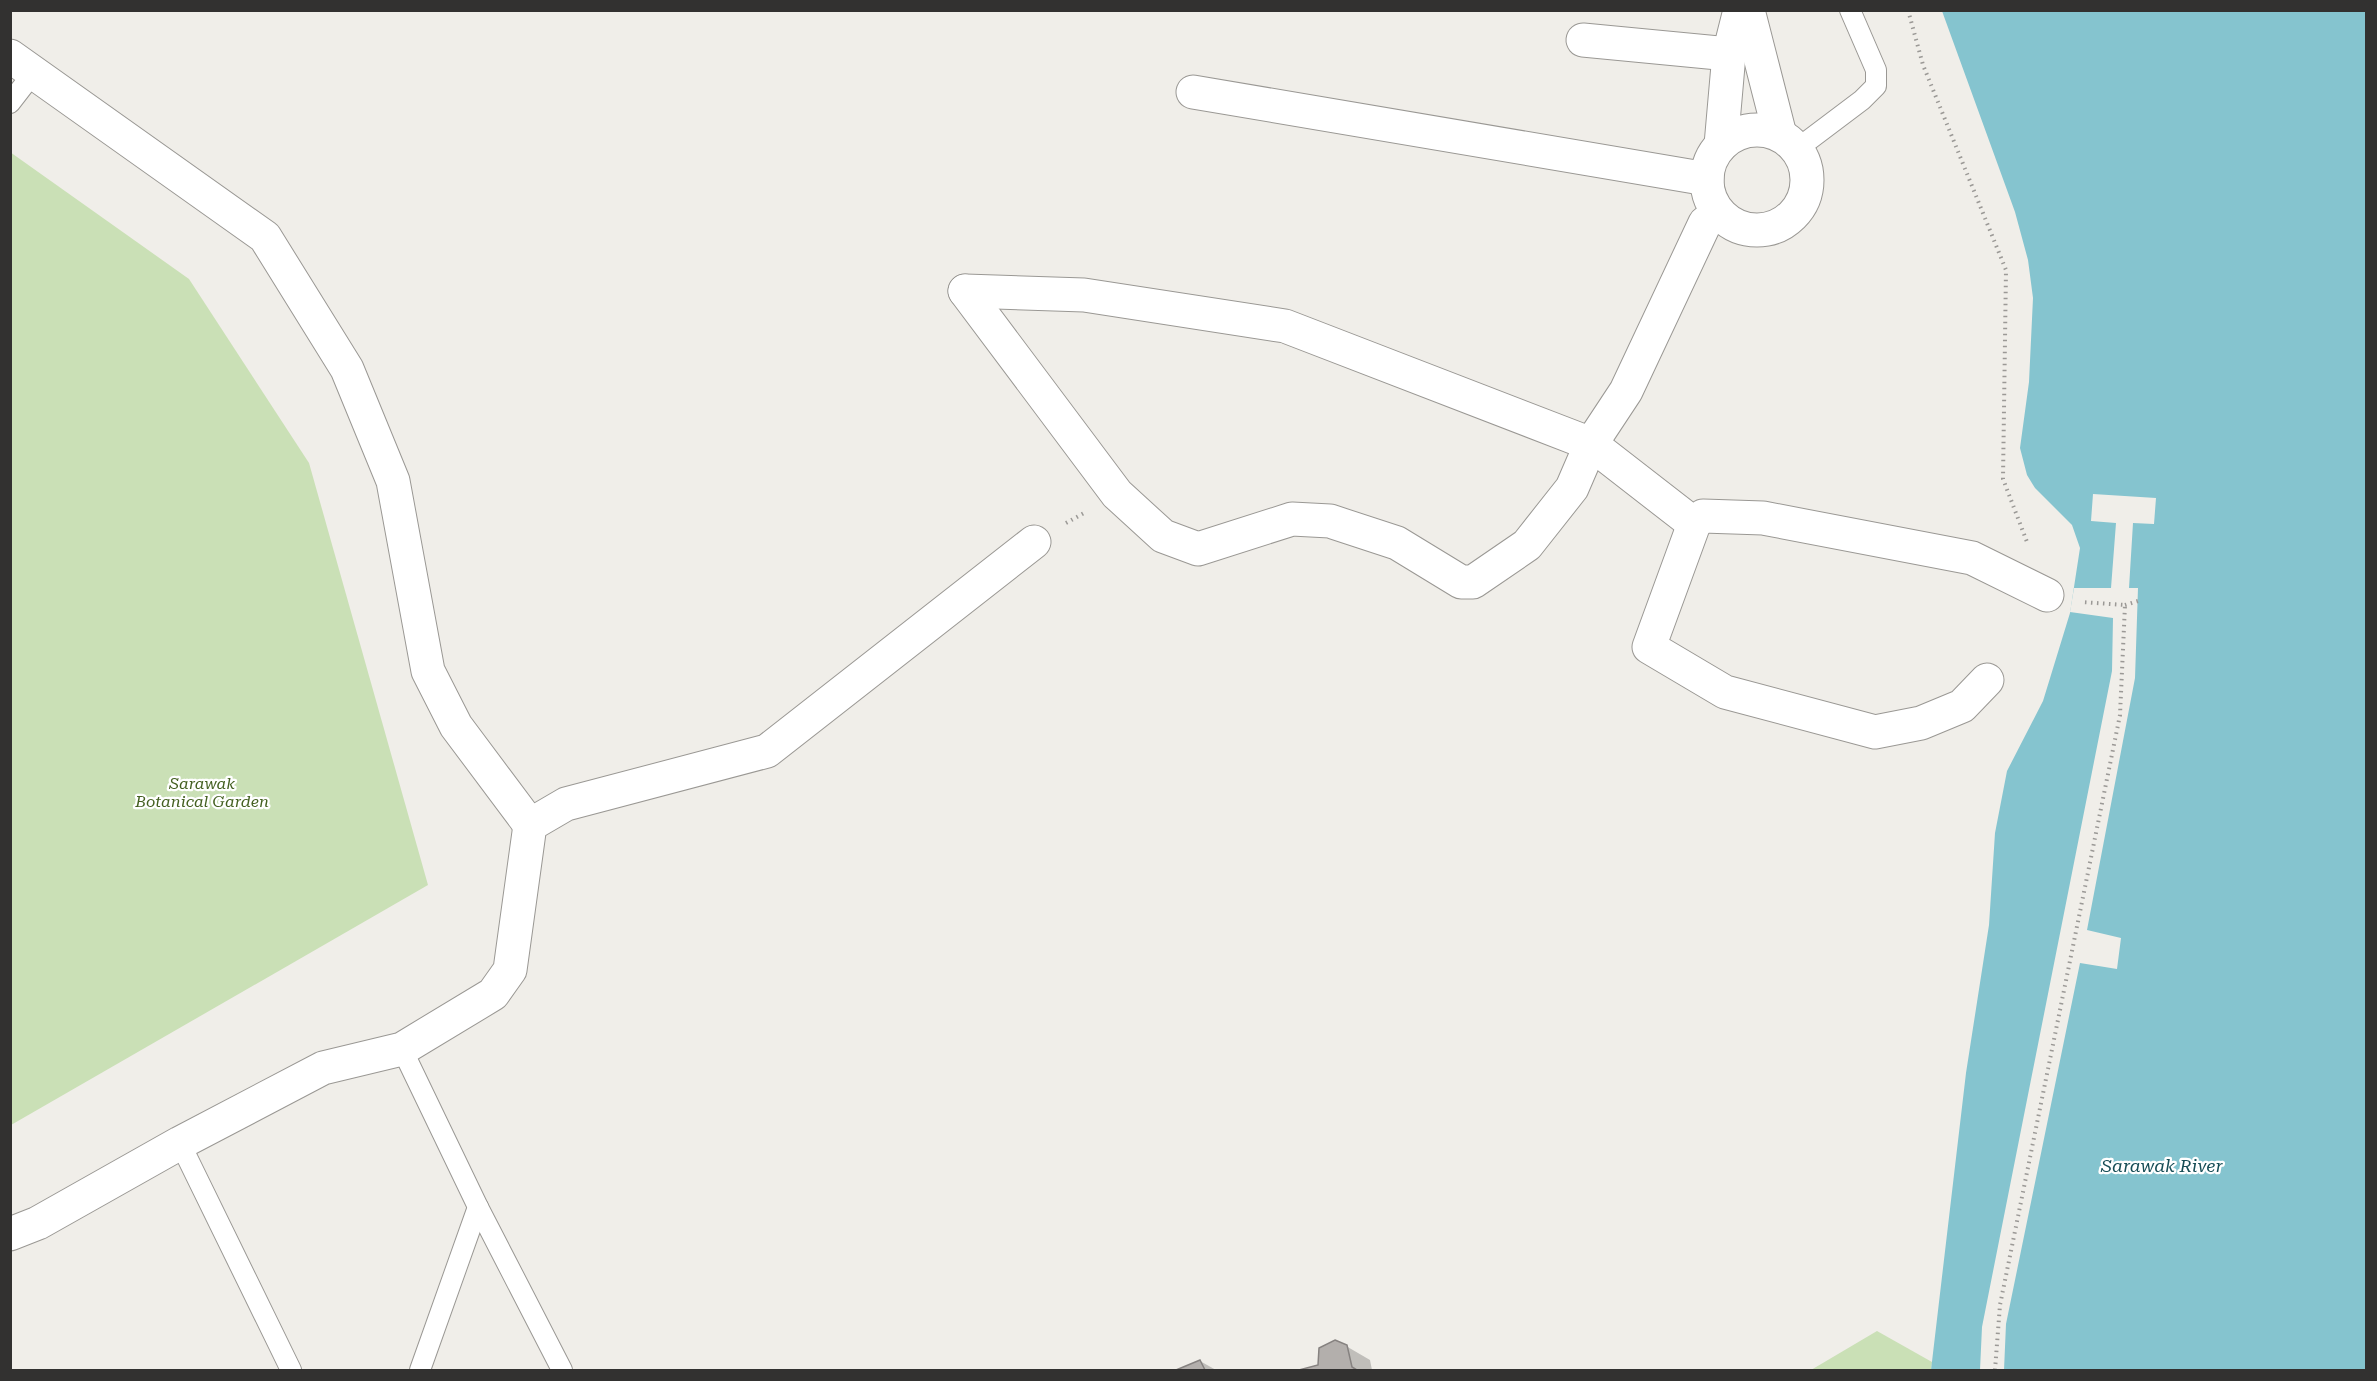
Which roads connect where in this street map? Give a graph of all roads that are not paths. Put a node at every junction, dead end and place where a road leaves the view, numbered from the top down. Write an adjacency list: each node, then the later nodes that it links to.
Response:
1 (1740, 10): 5 (street)
2 (1748, 10): 9 (street)
3 (1850, 10): 9 (lane)
4 (1583, 40): 5 (street)
5 (1729, 54): 10 (street)
6 (22, 64): 8 (lane); 18 (street)
7 (1193, 92): 11 (street)
8 (10, 103)
9 (1789, 142): 10 (street); 12 (street)
10 (1721, 145): 11 (street)
11 (1707, 179): 12 (street)
12 (1719, 213): 13 (street)
13 (1592, 444): 13 (street); 14 (street)
14 (1694, 524): 16 (street); 17 (street)
15 (1034, 542): 18 (street)
16 (2047, 595)
17 (1987, 680)
18 (530, 825): 19 (street)
19 (402, 1049): 20 (street); 21 (lane)
20 (180, 1143): 22 (street); 23 (lane)
21 (478, 1207): 24 (lane); 25 (lane)
22 (10, 1234)
23 (291, 1371)
24 (420, 1371)
25 (562, 1371)

